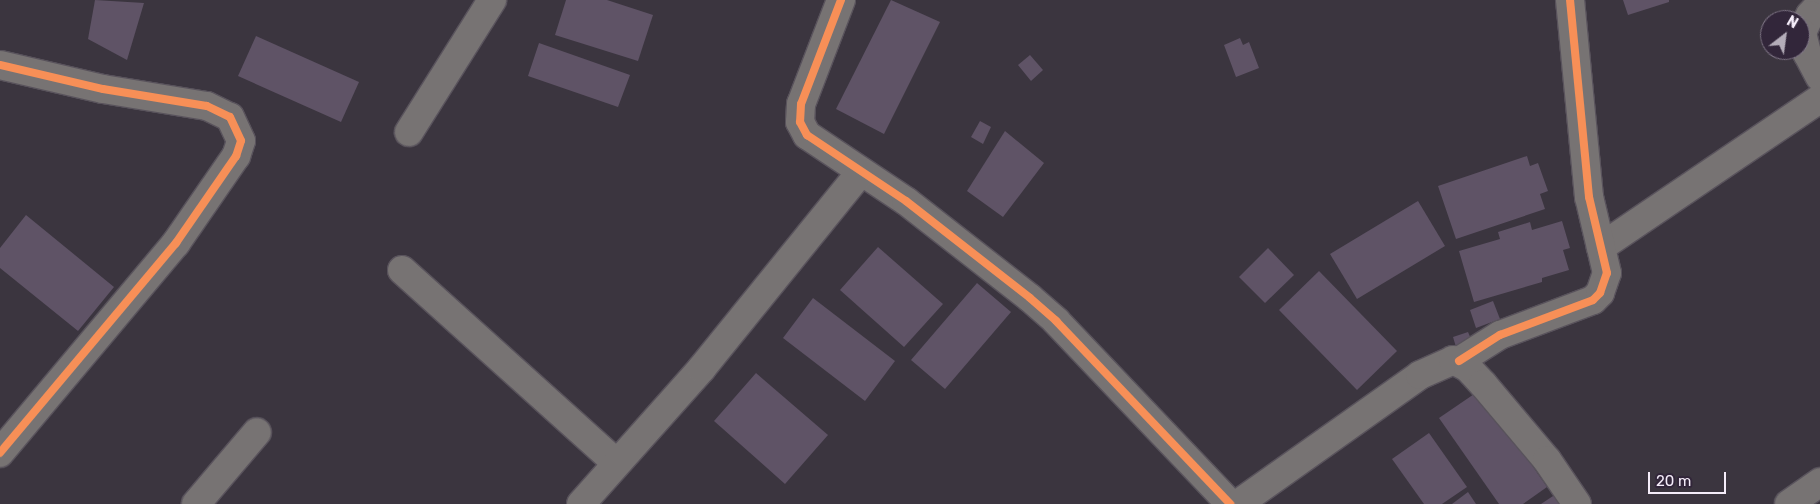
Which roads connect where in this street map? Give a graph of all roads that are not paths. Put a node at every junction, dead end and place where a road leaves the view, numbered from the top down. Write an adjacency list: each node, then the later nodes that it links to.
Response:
1 (492, 0): 8 (street)
2 (841, 0): 9 (street)
3 (1570, 0): 10 (street)
4 (1820, 4): 6 (street)
5 (0, 64): 14 (street)
6 (1820, 78)
7 (1820, 100): 10 (street)
8 (409, 132)
9 (861, 172): 15 (street); 19 (street)
10 (1601, 247): 12 (street)
11 (402, 270): 15 (street)
12 (1459, 361): 20 (street); 21 (street)
13 (257, 432): 17 (street)
14 (0, 452)
15 (616, 463): 18 (street)
16 (1820, 482): 22 (street)
17 (196, 504)
18 (581, 504)
19 (1230, 504)
20 (1238, 504)
21 (1577, 504)
22 (1790, 504)

